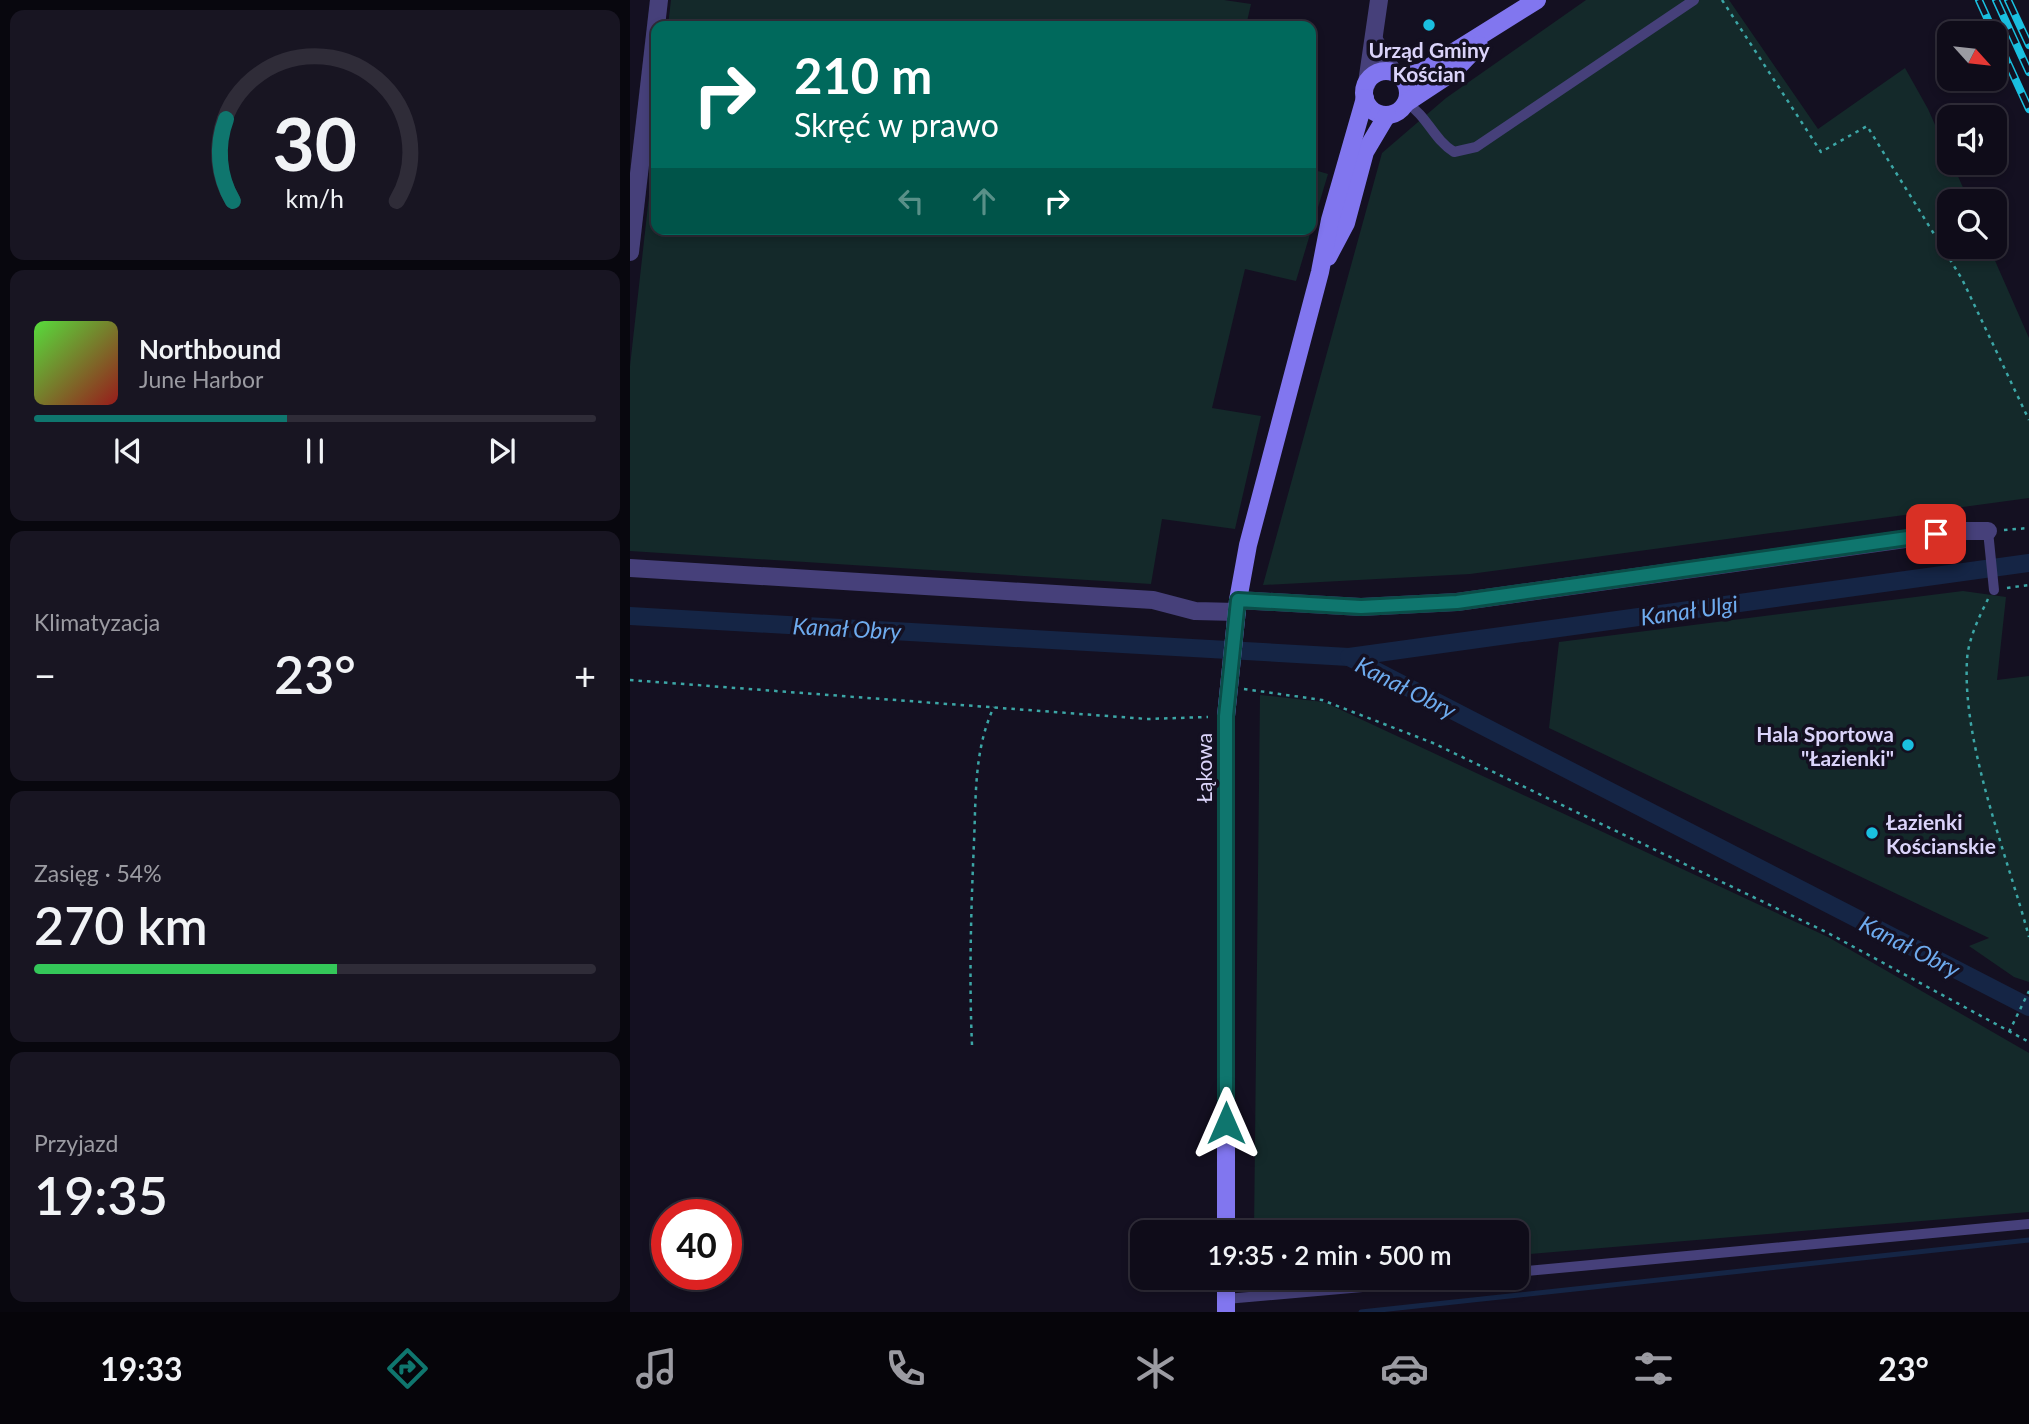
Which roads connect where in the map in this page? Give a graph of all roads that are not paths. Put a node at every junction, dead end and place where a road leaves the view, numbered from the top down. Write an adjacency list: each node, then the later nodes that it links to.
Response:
1 (659, 0): 5 (street)
2 (1379, 0): 7 (street, Łąkowa)
3 (1538, 0): 6 (street)
4 (1694, 0): 11 (lane)
5 (657, 21)
6 (1494, 30): 9 (street); 11 (street)
7 (1374, 40): 9 (street); 10 (street, Łąkowa)
8 (651, 70): 13 (street)
9 (1396, 74): 10 (street); 11 (street)
10 (1366, 90): 12 (street); 14 (street, Łąkowa)
11 (1406, 103): 12 (street)
12 (1387, 115): 14 (street, Łąkowa)
13 (630, 252)
14 (1320, 272): 18 (street, Łąkowa)
15 (1989, 531): 17 (lane); 18 (street)
16 (630, 568): 18 (street)
17 (1993, 585)
18 (1237, 610): 19 (street, Łąkowa)
19 (1226, 1220)
20 (2029, 1224): 21 (lane)
21 (1529, 1271)
22 (1362, 1290): 23 (lane)
23 (1226, 1306)

